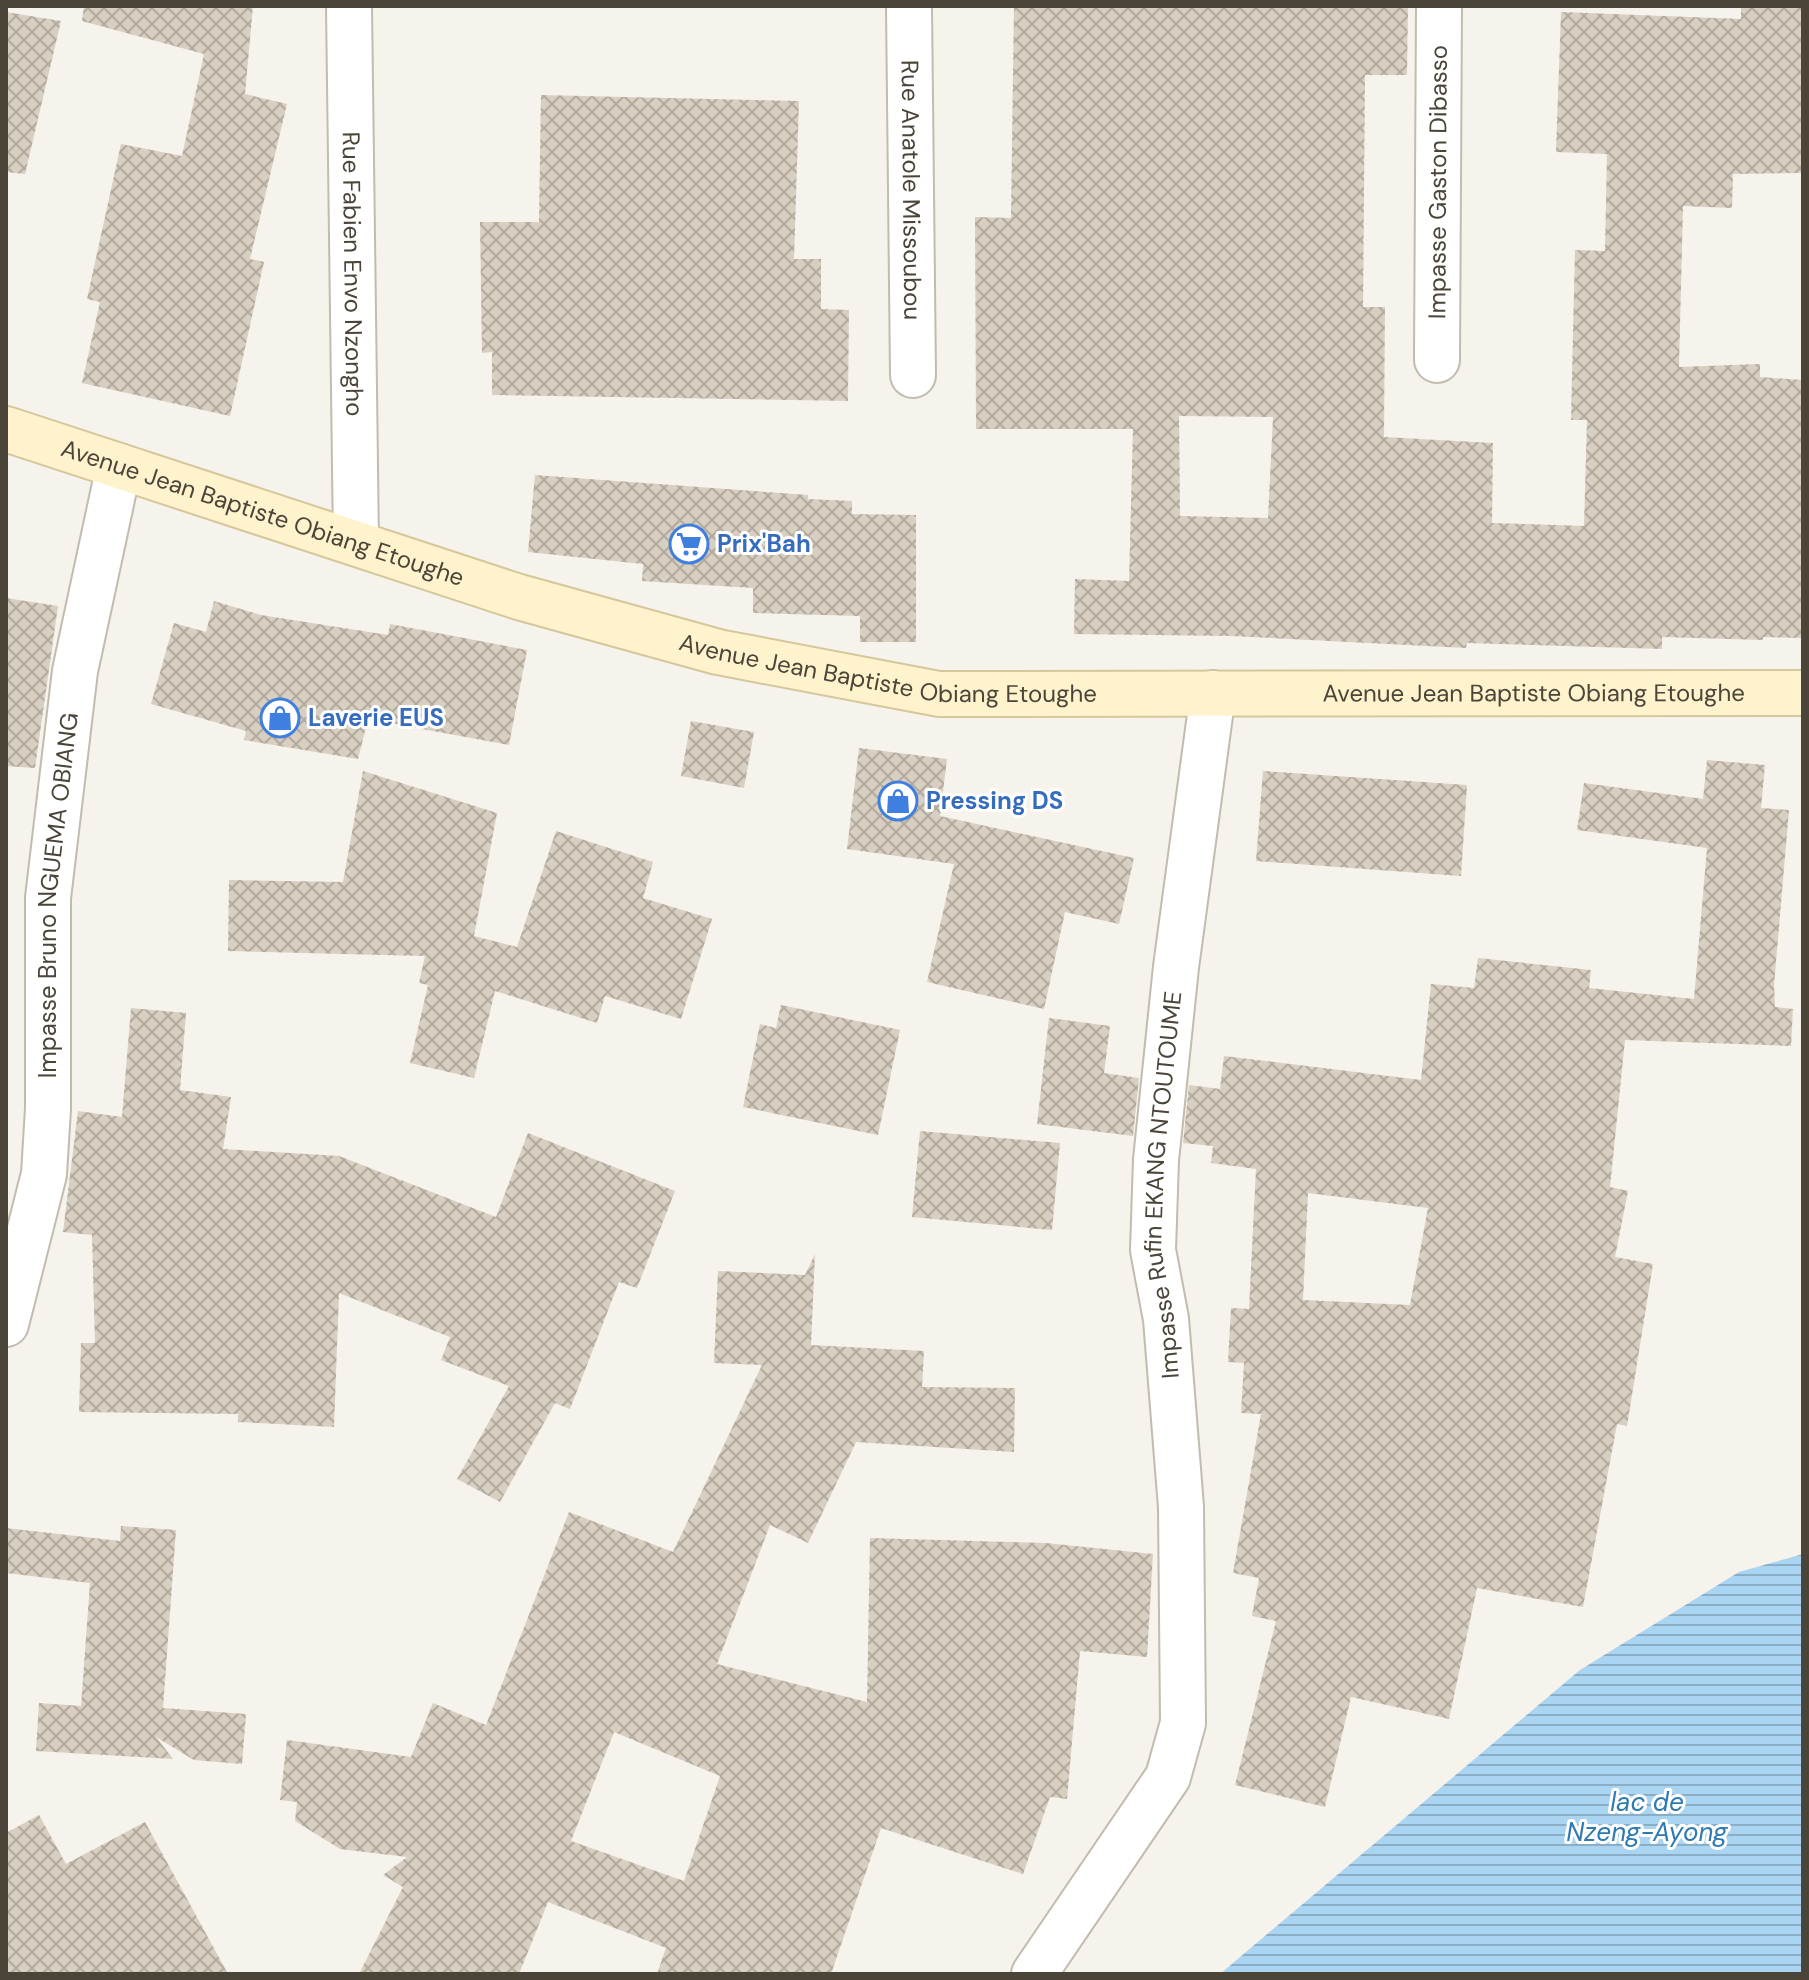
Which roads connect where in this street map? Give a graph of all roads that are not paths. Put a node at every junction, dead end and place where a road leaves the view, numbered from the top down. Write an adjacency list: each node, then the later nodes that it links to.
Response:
1 (349, 6): 8 (street, Rue Fabien Envo Nzongho)
2 (909, 6): 5 (street, Rue Anatole Missoubou)
3 (1439, 6): 4 (street, Impasse Gaston Dibasso)
4 (1437, 360)
5 (913, 375)
6 (6, 429): 7 (street, Avenue Jean Baptiste Obiang Etoughe)
7 (119, 466): 8 (street, Avenue Jean Baptiste Obiang Etoughe); 11 (street, Impasse Bruno NGUEMA OBIANG)
8 (356, 543): 9 (street, Avenue Jean Baptiste Obiang Etoughe)
9 (1213, 693): 10 (street, Avenue Jean Baptiste Obiang Etoughe); 12 (street, Impasse Rufin EKANG NTOUTOUME)
10 (1803, 693)
11 (6, 1324)
12 (1034, 1974)

